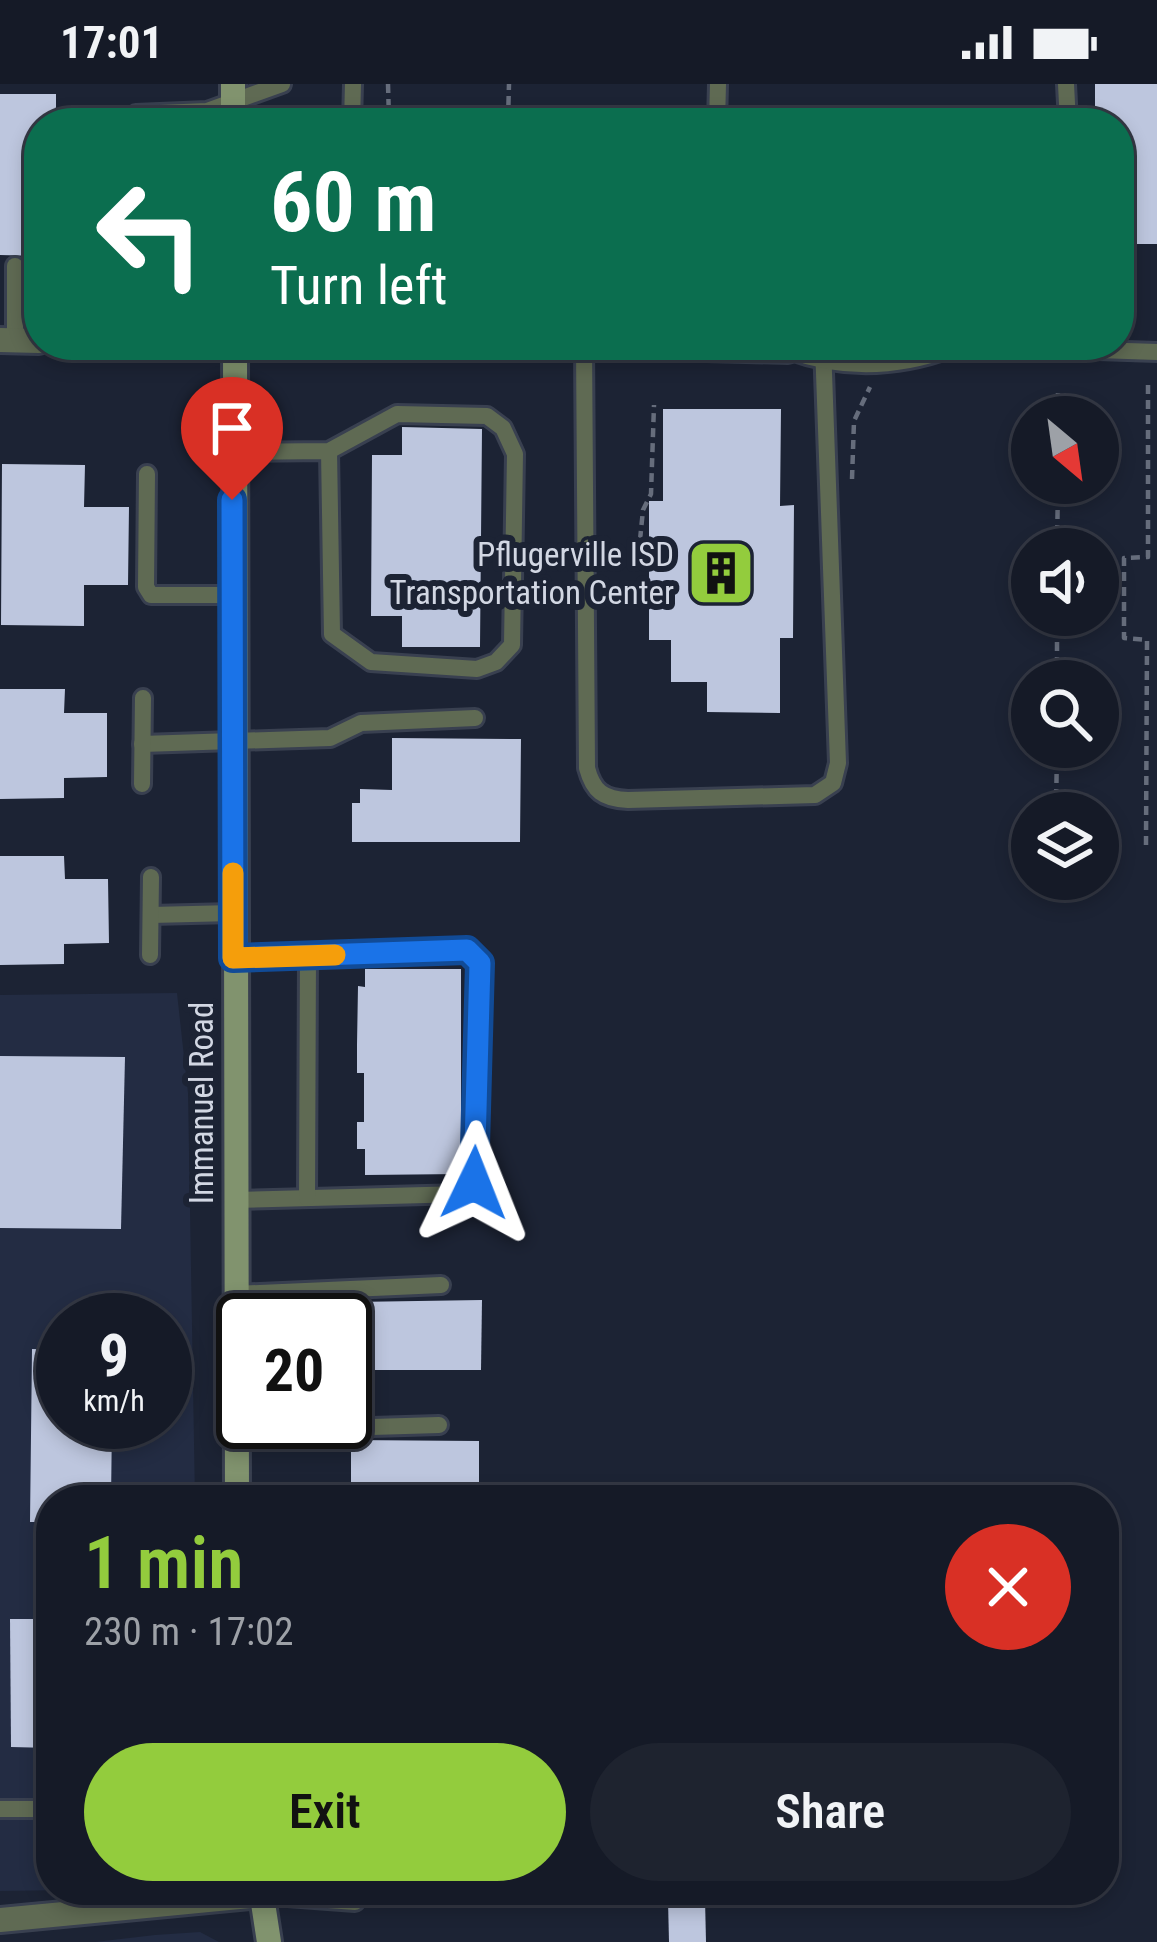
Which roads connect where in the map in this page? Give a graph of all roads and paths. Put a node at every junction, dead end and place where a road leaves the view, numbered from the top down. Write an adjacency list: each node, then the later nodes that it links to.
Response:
1 (282, 84): 2 (lane)
2 (233, 102)
3 (15, 266): 4 (lane)
4 (18, 340)
5 (235, 360): 15 (street, Immanuel Road)
6 (587, 360): 7 (lane)
7 (824, 360)
8 (883, 360): 9 (lane)
9 (919, 360)
10 (1148, 382): 26 (path)
11 (871, 385): 18 (path)
12 (1058, 389): 13 (path)
13 (1058, 396)
14 (654, 405): 19 (path)
15 (232, 452): 16 (lane); 20 (street, Immanuel Road)
16 (328, 452): 16 (lane)
17 (147, 474): 20 (lane)
18 (852, 487)
19 (640, 540)
20 (232, 595): 23 (street, Immanuel Road)
21 (143, 698): 24 (lane)
22 (475, 718): 23 (lane)
23 (232, 738): 24 (lane); 28 (street, Immanuel Road)
24 (142, 744): 25 (lane)
25 (142, 784)
26 (1146, 845)
27 (151, 877): 29 (lane)
28 (233, 913): 29 (lane); 32 (street, Immanuel Road)
29 (151, 915): 30 (lane)
30 (150, 955)
31 (308, 956): 32 (lane); 33 (lane); 33 (lane)
32 (233, 958): 34 (street, Immanuel Road)
33 (307, 1198): 34 (lane)
34 (234, 1199): 36 (street, Immanuel Road)
35 (441, 1285): 37 (lane)
36 (235, 1293)
37 (258, 1293)
38 (439, 1425): 39 (lane)
39 (372, 1427)
40 (236, 1449): 41 (street, Immanuel Road)
41 (236, 1485)
42 (0, 1809): 43 (lane)
43 (36, 1809)
44 (145, 1905): 46 (street)
45 (263, 1905): 47 (street)
46 (0, 1920)
47 (269, 1942)

